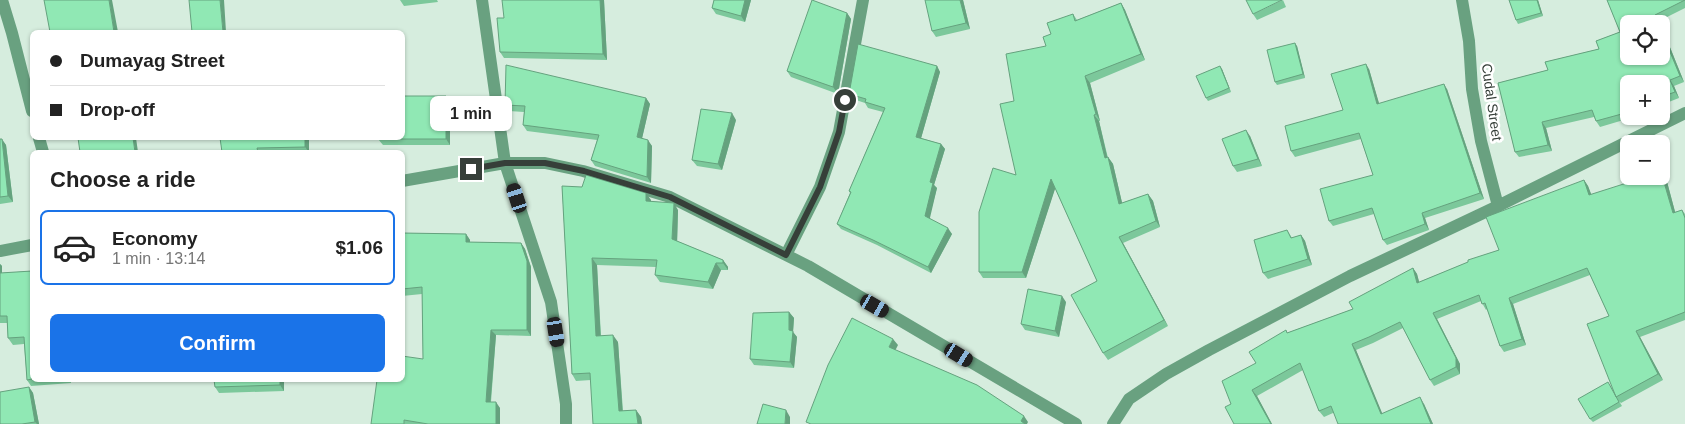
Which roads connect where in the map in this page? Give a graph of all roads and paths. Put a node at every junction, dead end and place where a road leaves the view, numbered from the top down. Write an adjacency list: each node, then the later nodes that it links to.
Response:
1 (2, 0): 5 (street)
2 (482, 0): 7 (street)
3 (863, 0): 12 (street)
4 (1462, 0): 9 (street, Cudal Street)
5 (30, 104)
6 (1685, 113): 9 (street)
7 (505, 163): 8 (street); 12 (street); 13 (street)
8 (405, 180)
9 (1498, 206): 15 (street)
10 (30, 245): 11 (street)
11 (0, 251)
12 (786, 255): 14 (street)
13 (566, 424)
14 (1076, 424)
15 (1113, 424)

